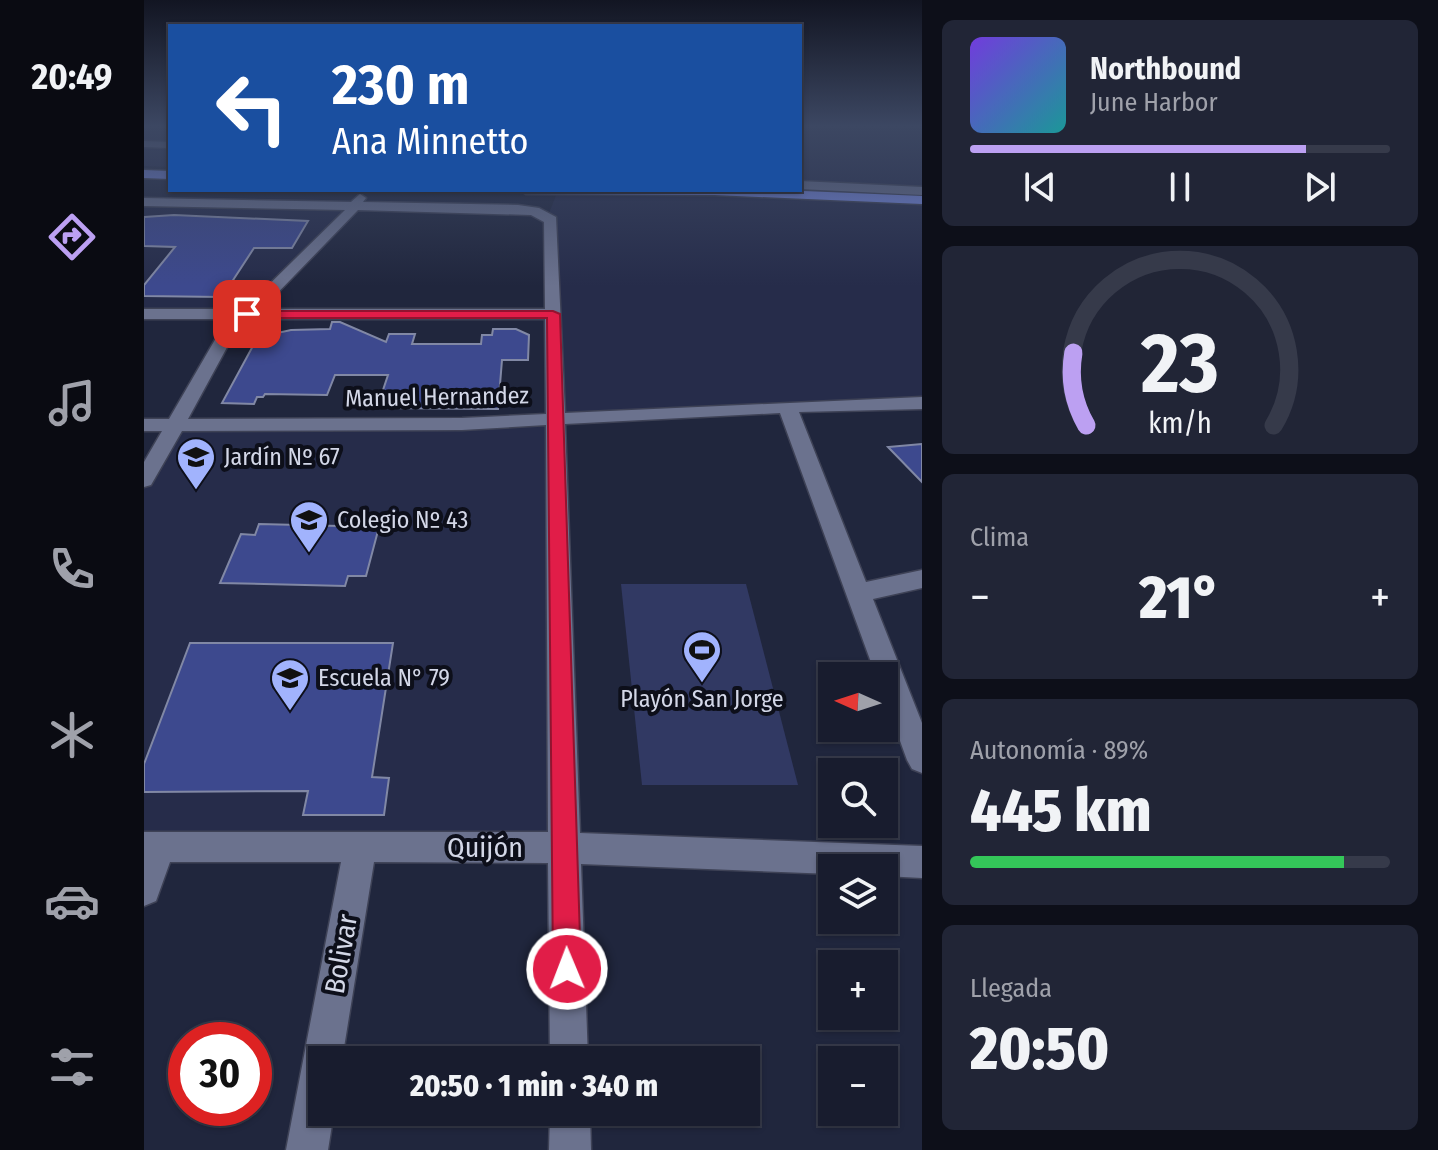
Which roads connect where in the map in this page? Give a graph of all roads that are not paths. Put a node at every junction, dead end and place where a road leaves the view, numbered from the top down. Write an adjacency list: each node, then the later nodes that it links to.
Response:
1 (802, 185): 2 (street)
2 (922, 191)
3 (364, 192): 7 (street)
4 (712, 192): 5 (highway)
5 (922, 200)
6 (144, 202): 7 (street)
7 (354, 206): 9 (street); 10 (street)
8 (144, 314): 9 (street)
9 (247, 314): 10 (street); 15 (street)
10 (553, 314): 13 (street)
11 (922, 403): 12 (street, Manuel Hernandez)
12 (787, 407): 13 (street, Manuel Hernandez); 18 (street)
13 (555, 421): 15 (street, Manuel Hernandez); 22 (street)
14 (144, 425): 15 (street, Manuel Hernandez)
15 (174, 425): 16 (street)
16 (144, 480)
17 (922, 579): 18 (street)
18 (858, 593): 19 (street)
19 (922, 760)
20 (152, 847): 21 (street, Quijón); 24 (street)
21 (360, 847): 22 (street, Quijón); 25 (street, Bolivar)
22 (565, 848): 23 (street, Quijón); 26 (street)
23 (922, 862)
24 (144, 889)
25 (325, 1046)
26 (569, 1046)
27 (311, 1126): 29 (street, Bolivar)
28 (570, 1126): 30 (street)
29 (307, 1150)
30 (570, 1150)

